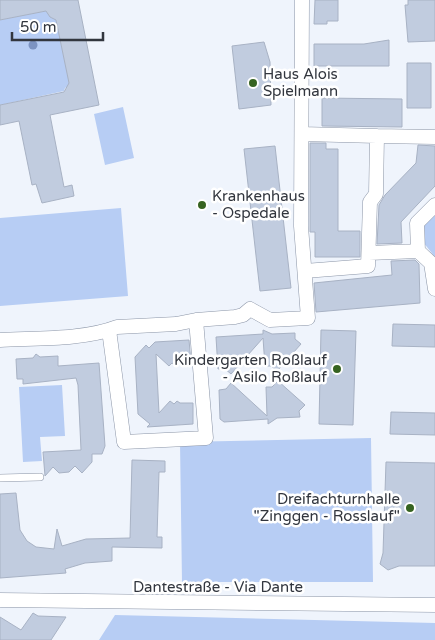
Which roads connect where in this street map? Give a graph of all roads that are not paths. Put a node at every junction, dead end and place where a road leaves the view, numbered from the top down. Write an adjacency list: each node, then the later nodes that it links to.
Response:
1 (302, 0): 2 (street)
2 (299, 127): 3 (street); 8 (street)
3 (377, 136): 4 (street); 7 (street)
4 (435, 137)
5 (435, 205): 6 (street)
6 (418, 251): 7 (street); 9 (street)
7 (369, 253): 8 (street)
8 (304, 271): 10 (street)
9 (435, 288)
10 (196, 320): 11 (street); 11 (street)
11 (109, 330): 12 (street)
12 (0, 340)
13 (40, 477): 14 (lane)
14 (0, 478)
15 (0, 600): 16 (street, Dantestraße - Via Dante)
16 (435, 605)

